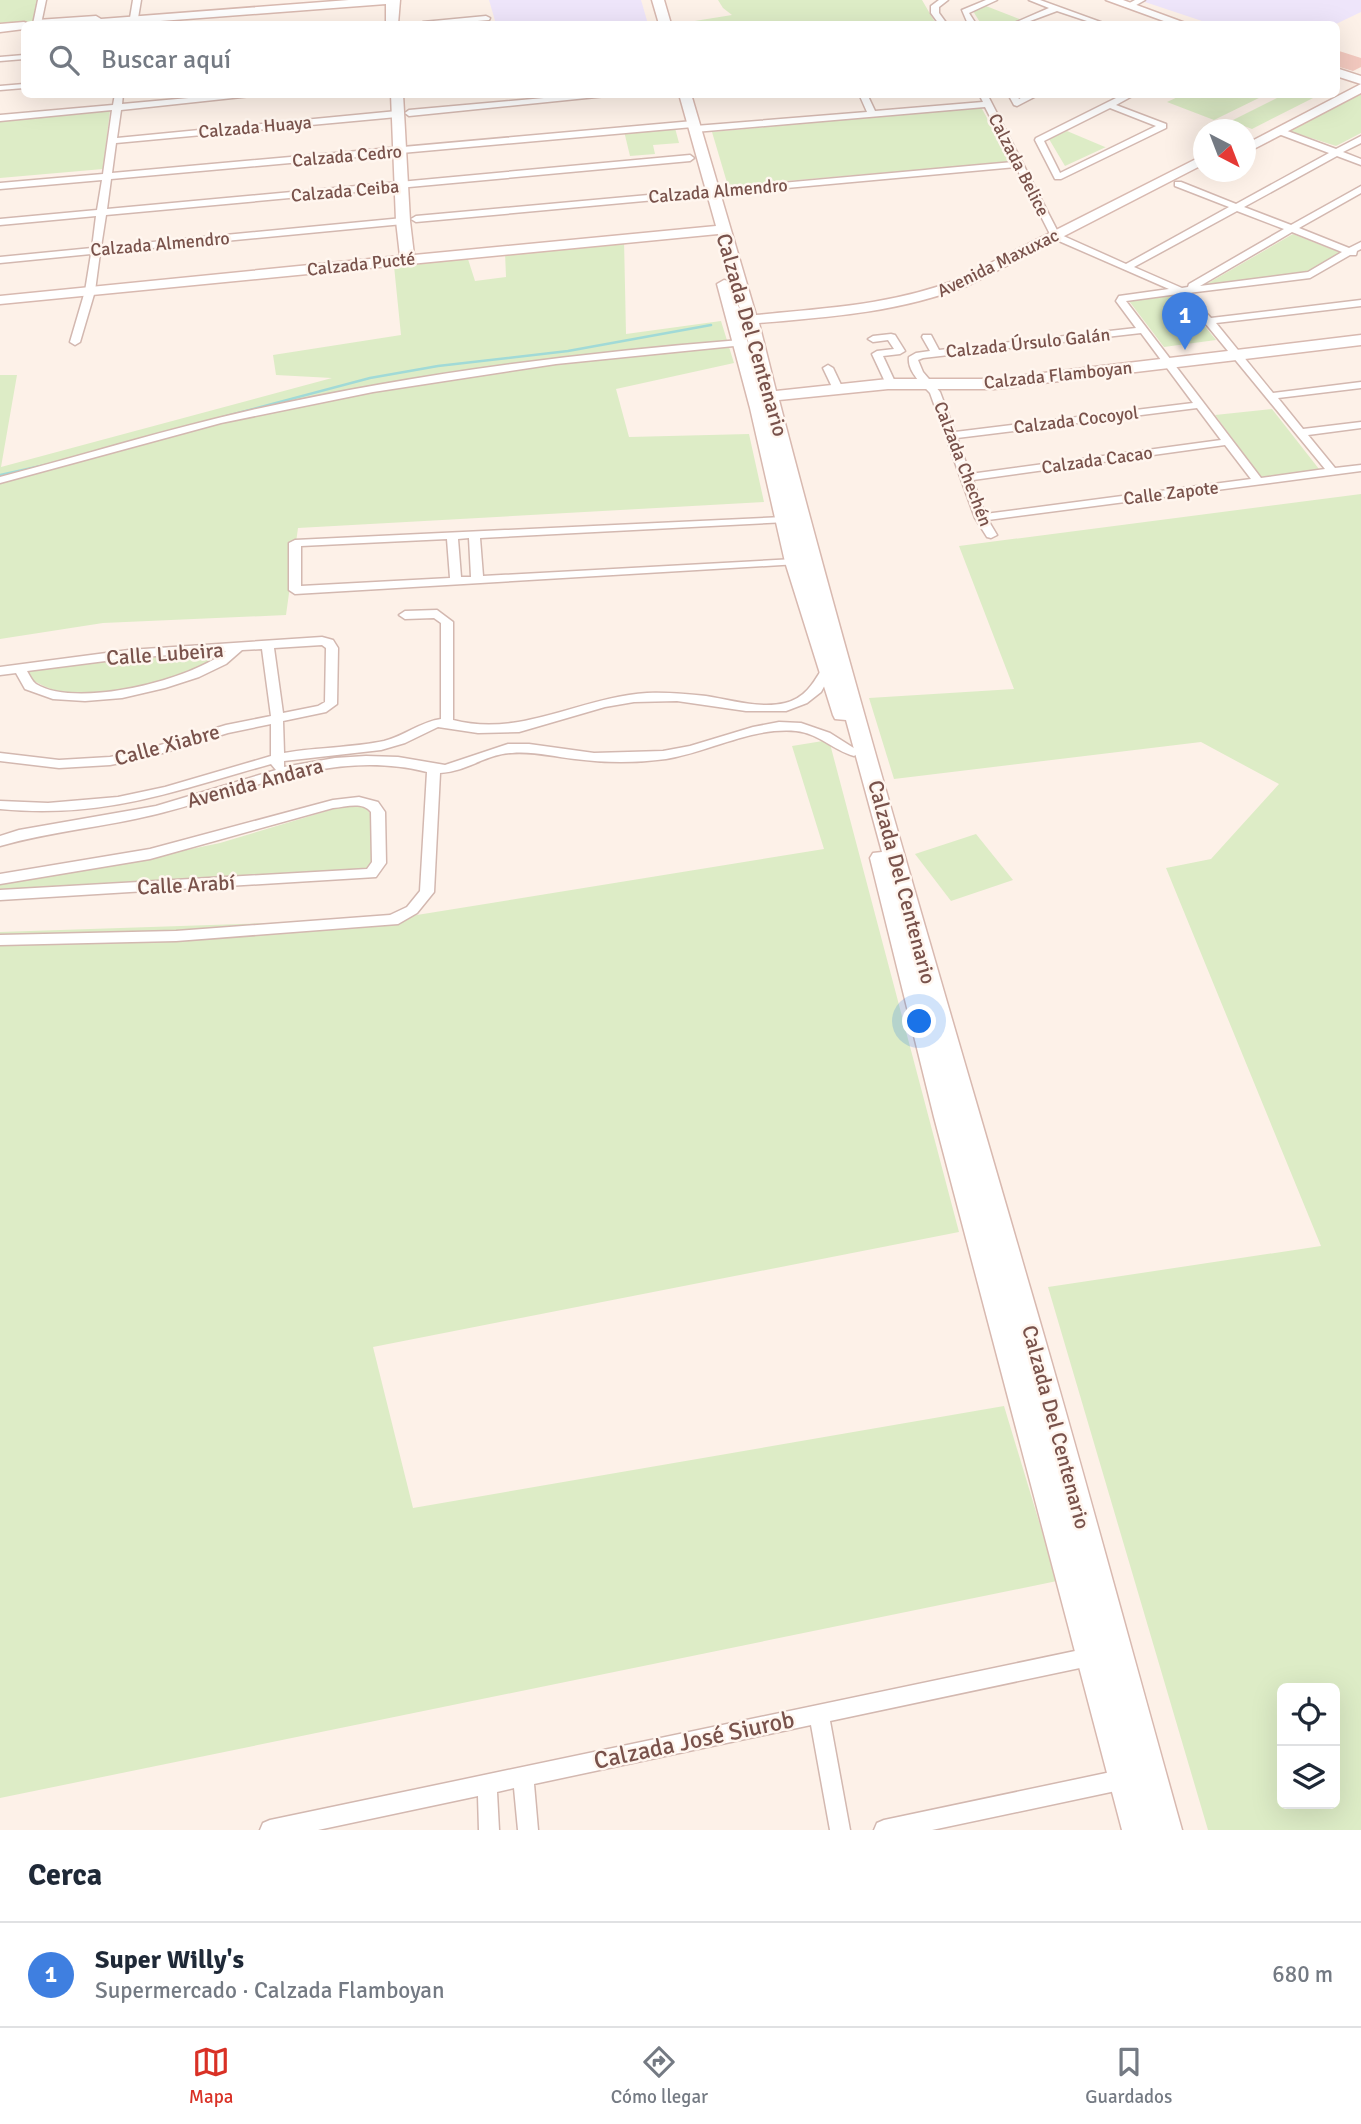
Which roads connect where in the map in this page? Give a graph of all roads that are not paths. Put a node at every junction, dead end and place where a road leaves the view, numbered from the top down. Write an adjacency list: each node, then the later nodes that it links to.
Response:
1 (42, 0): 15 (street)
2 (137, 0): 14 (street)
3 (345, 0): 14 (main road)
4 (392, 0): 14 (main road); 17 (main road)
5 (403, 0): 18 (main road)
6 (647, 0): 20 (main road)
7 (659, 0): 21 (main road)
8 (993, 0): 22 (street)
9 (1033, 0): 12 (street)
10 (1112, 0): 11 (main road)
11 (1134, 2): 25 (main road); 26 (main road)
12 (1057, 8): 23 (street); 24 (street)
13 (486, 18): 19 (street)
14 (134, 20): 16 (main road)
15 (38, 21)
16 (110, 21)
17 (392, 21)
18 (403, 21)
19 (454, 21)
20 (653, 21)
21 (664, 21)
22 (970, 21)
23 (1024, 21)
24 (1094, 21)
25 (1175, 21)
26 (1191, 21)
27 (21, 27): 28 (main road)
28 (0, 29)
29 (21, 57): 30 (street)
30 (0, 59)
31 (1340, 74): 33 (main road)
32 (1340, 79): 33 (main road)
33 (1358, 82): 36 (main road); 37 (main road)
34 (21, 86): 35 (street)
35 (0, 88)
36 (1340, 89)
37 (1340, 93)
38 (118, 98): 52 (street)
39 (223, 98): 52 (street)
40 (398, 98): 53 (main road)
41 (406, 98): 53 (main road)
42 (578, 98): 53 (street, Calzada Huaya)
43 (675, 98): 56 (main road, Calzada Del Centenario)
44 (685, 98): 56 (main road, Calzada Del Centenario)
45 (865, 98): 54 (street)
46 (985, 98): 50 (street, Calzada Belice)
47 (1125, 98): 51 (street)
48 (1320, 98): 57 (main road)
49 (1332, 98): 58 (main road)
50 (988, 104): 54 (street, Calzada Cedro); 66 (street, Calzada Belice)
51 (1111, 106): 51 (street)
52 (117, 108): 55 (street); 60 (street)
53 (403, 114): 60 (street, Calzada Huaya); 62 (main road)
54 (872, 114): 56 (street, Calzada Cedro)
55 (0, 118)
56 (688, 123): 62 (street, Calzada Cedro); 64 (main road, Calzada Del Centenario); 74 (main road, Calzada Del Centenario)
57 (1256, 131)
58 (1279, 131): 61 (main road); 63 (street)
59 (1361, 139): 63 (street)
60 (113, 141): 68 (street)
61 (1256, 143)
62 (405, 148): 68 (street, Calzada Cedro); 72 (main road)
63 (1336, 153): 65 (street); 75 (street)
64 (690, 158): 72 (street, Calzada Ceiba); 74 (main road, Calzada Del Centenario)
65 (1361, 162)
66 (1020, 164): 74 (street, Calzada Almendro); 81 (street, Calzada Belice)
67 (1193, 165): 81 (main road, Avenida Maxuxac)
68 (108, 174): 70 (street, Calzada Cedro); 76 (street)
69 (1193, 176): 71 (main road, Avenida Maxuxac)
70 (0, 184)
71 (1178, 184): 75 (street); 81 (main road, Avenida Maxuxac)
72 (407, 185): 76 (street, Calzada Ceiba); 77 (main road)
73 (1361, 189): 80 (street)
74 (706, 192): 77 (street, Calzada Almendro); 79 (main road, Calzada Del Centenario)
75 (1236, 206): 80 (street); 88 (street)
76 (102, 212): 78 (street, Calzada Ceiba); 83 (street)
77 (410, 220): 83 (street, Calzada Almendro); 86 (main road)
78 (0, 222)
79 (716, 229): 86 (main road, Calzada Pucté); 95 (main road, Calzada Del Centenario)
80 (1292, 229): 84 (street); 90 (street)
81 (1062, 239): 88 (street); 93 (main road, Avenida Maxuxac)
82 (1361, 245): 84 (street)
83 (97, 250): 87 (street, Calzada Almendro); 89 (street)
84 (1350, 252): 85 (street); 90 (street)
85 (1361, 256)
86 (414, 259): 89 (main road, Calzada Pucté)
87 (0, 260)
88 (1126, 267): 90 (street)
89 (90, 291): 91 (main road, Calzada Pucté); 100 (street)
90 (1183, 291): 94 (street); 96 (street)
91 (0, 300)
92 (1361, 303): 94 (street)
93 (793, 320): 95 (main road); 95 (main road)
94 (1209, 321): 104 (street)
95 (745, 327): 112 (main road, Calzada Del Centenario); 121 (street)
96 (1144, 330): 102 (street, Calzada Úrsulo Galán); 105 (street)
97 (927, 337): 102 (street)
98 (873, 338): 107 (street)
99 (1361, 340): 104 (main road, Calzada Flamboyan)
100 (75, 342)
101 (1361, 347): 104 (main road, Calzada Flamboyan)
102 (936, 354): 103 (street, Calzada Úrsulo Galán)
103 (913, 359): 109 (street, Calzada Chechén)
104 (1239, 359): 105 (main road, Calzada Flamboyan); 111 (street)
105 (1170, 367): 109 (main road, Calzada Flamboyan); 113 (street)
106 (828, 368): 110 (street)
107 (891, 384): 109 (main road, Calzada Flamboyan); 110 (main road, Calzada Flamboyan)
108 (1361, 385): 111 (street)
109 (930, 387): 112 (main road, Calzada Flamboyan); 116 (street, Calzada Chechén)
110 (838, 390): 112 (main road, Calzada Flamboyan)
111 (1271, 396): 115 (street)
112 (764, 402): 124 (main road, Calzada Del Centenario); 149 (main road, Calzada Del Centenario)
113 (1200, 405): 116 (street, Calzada Cocoyol); 117 (street)
114 (1361, 425): 115 (street)
115 (1300, 433): 119 (street)
116 (951, 436): 120 (street, Calzada Chechén)
117 (1227, 442): 120 (street, Calzada Cacao); 122 (street)
118 (1361, 468): 119 (street, Calle Zapote)
119 (1332, 471): 122 (street, Calle Zapote)
120 (967, 478): 123 (street, Calzada Chechén)
121 (0, 480)
122 (1258, 481): 123 (street, Calle Zapote)
123 (981, 518): 126 (street, Calzada Chechén)
124 (783, 520): 125 (street); 128 (main road, Calzada Del Centenario)
125 (474, 534): 127 (street); 130 (street)
126 (991, 535)
127 (452, 536): 129 (street); 129 (street)
128 (794, 562): 130 (street); 135 (main road, Calzada Del Centenario)
129 (456, 580): 130 (street)
130 (477, 580)
131 (405, 615): 139 (street)
132 (268, 646): 133 (street, Calle Lubeira); 137 (street, Calle Lubeira); 138 (street)
133 (237, 648): 134 (street, Calle Lubeira); 134 (street)
134 (19, 668): 136 (street, Calle Lubeira)
135 (827, 670): 140 (street); 142 (main road, Calzada Del Centenario)
136 (0, 671)
137 (331, 704): 138 (street, Calle Xiabre)
138 (277, 717): 143 (street, Calle Xiabre); 144 (street)
139 (447, 722): 140 (street); 141 (street, Avenida Andara)
140 (465, 727): 145 (street)
141 (415, 732): 144 (street, Avenida Andara); 146 (street)
142 (853, 752): 145 (street, Avenida Andara); 149 (main road, Calzada Del Centenario)
143 (0, 757)
144 (276, 759): 148 (street); 150 (street, Avenida Andara)
145 (470, 759): 147 (street, Avenida Andara)
146 (418, 765): 147 (street, Avenida Andara); 148 (street, Avenida Andara)
147 (435, 769): 154 (street)
148 (278, 774): 151 (street, Avenida Andara)
149 (866, 776): 155 (main road, Calzada Del Centenario); 156 (main road, Calzada Del Centenario)
150 (0, 805)
151 (0, 841)
152 (0, 879): 153 (street, Calle Arabí)
153 (0, 895)
154 (0, 940)
155 (1119, 1654): 156 (street, Calzada José Siurob); 167 (main road, Calzada Del Centenario)
156 (1093, 1657): 157 (street, Calzada José Siurob); 159 (main road, Calzada Del Centenario)
157 (820, 1714): 158 (street, Calzada José Siurob); 164 (street)
158 (523, 1775): 160 (street, Calzada José Siurob); 163 (street)
159 (1125, 1779): 165 (street); 166 (main road, Calzada Del Centenario)
160 (486, 1783): 161 (street, Calzada José Siurob); 162 (street)
161 (270, 1830)
162 (489, 1830)
163 (528, 1830)
164 (840, 1830)
165 (884, 1830)
166 (1137, 1830)
167 (1167, 1830)

